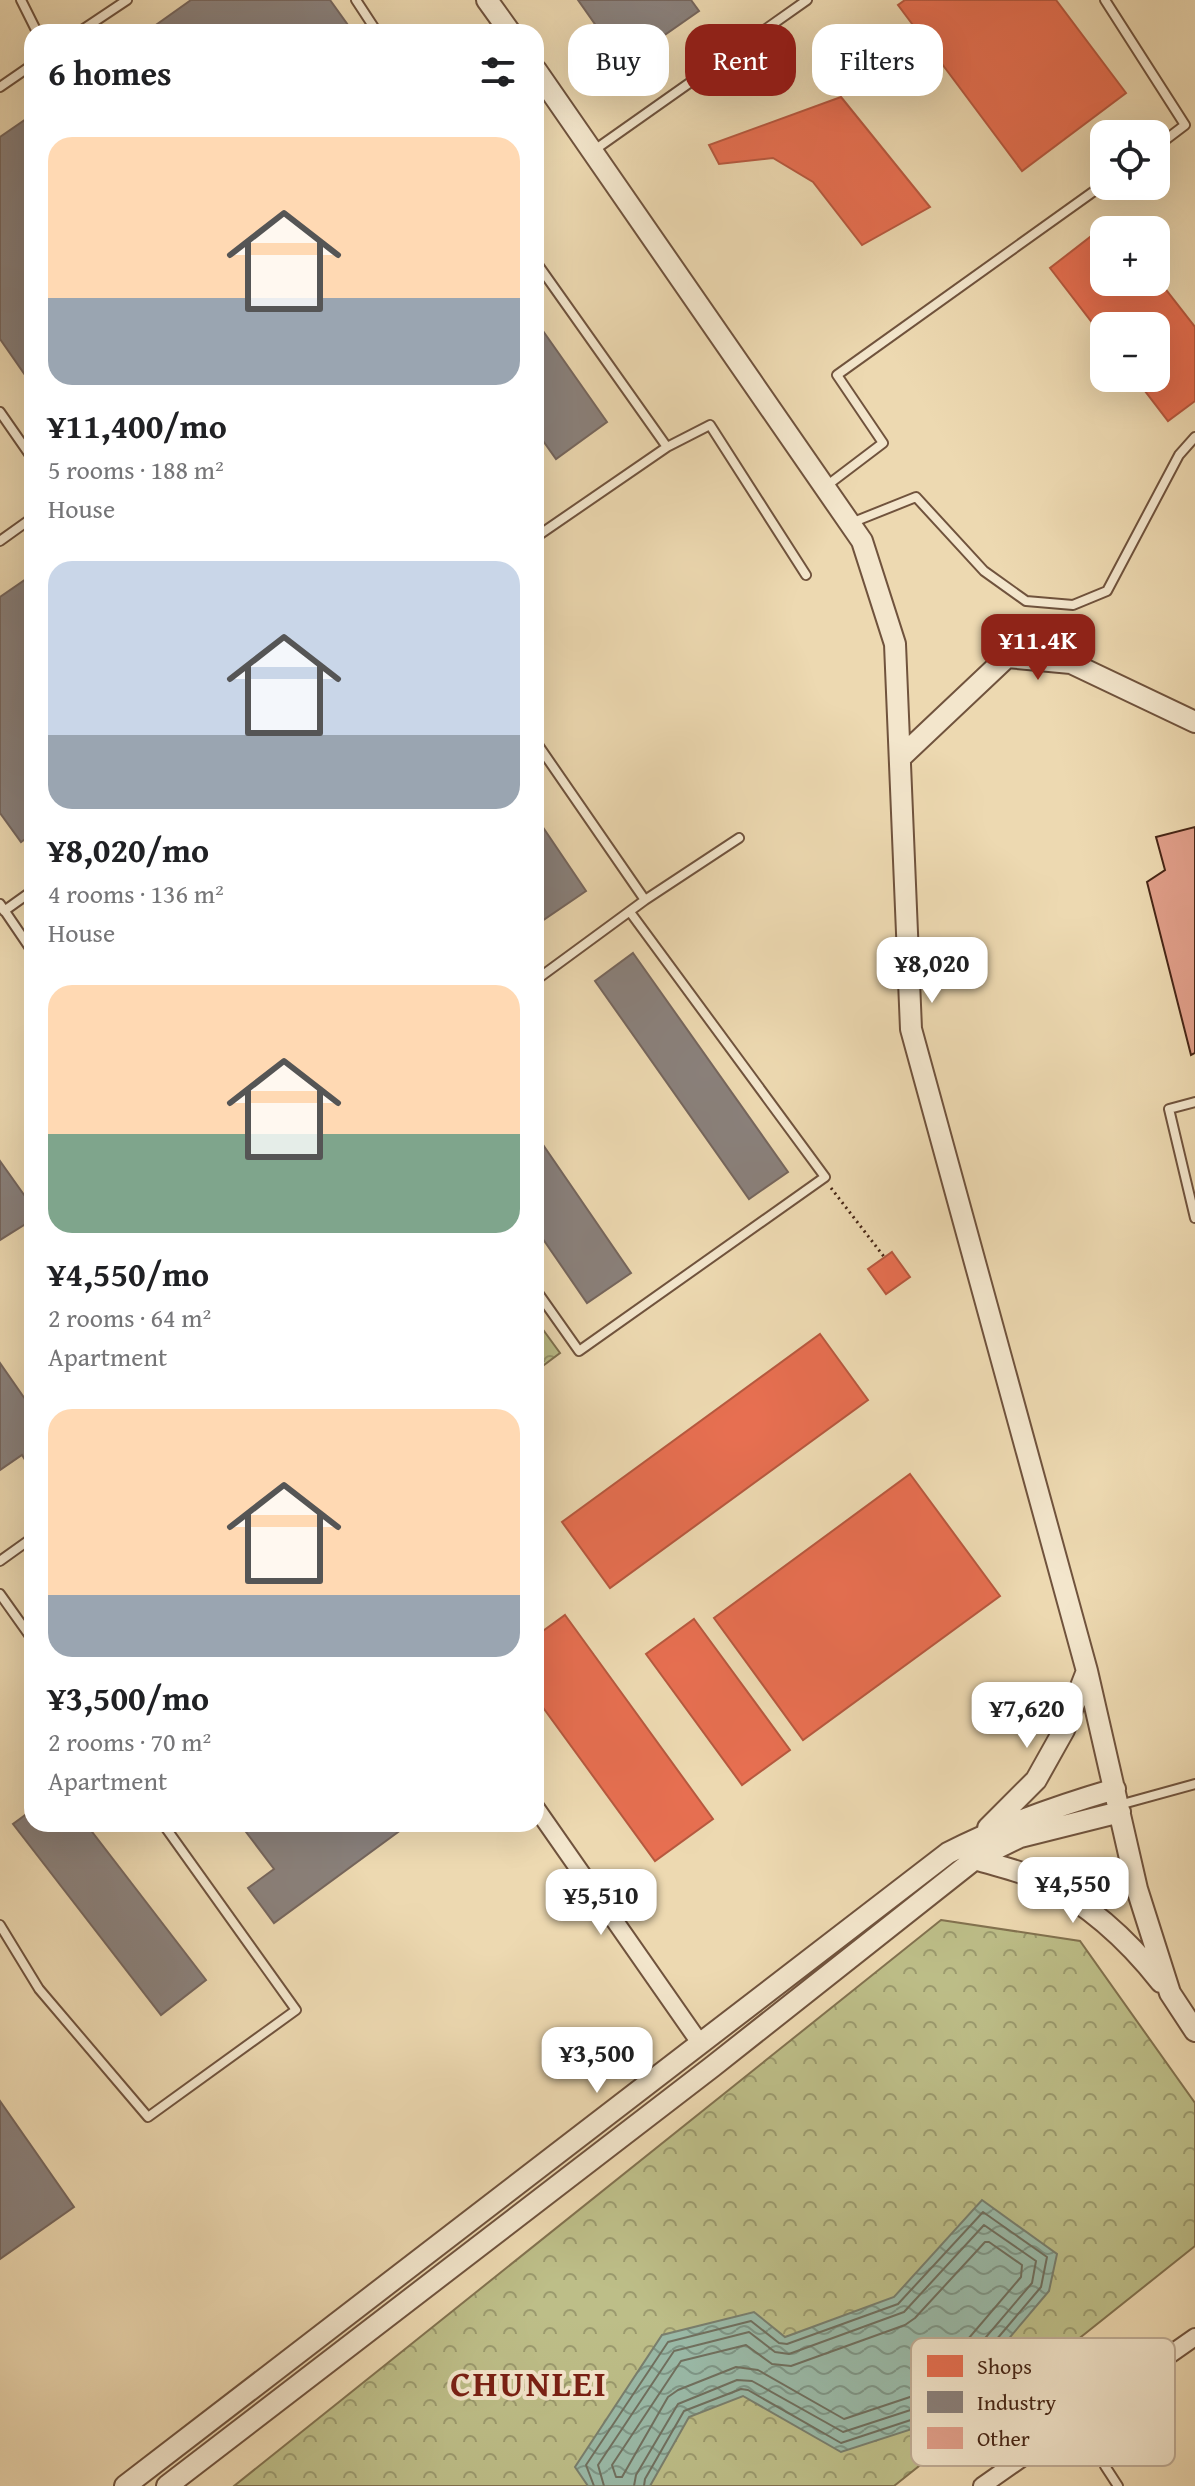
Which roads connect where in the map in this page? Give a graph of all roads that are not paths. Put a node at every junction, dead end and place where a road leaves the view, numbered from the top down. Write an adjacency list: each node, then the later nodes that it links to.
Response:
1 (21, 0): 7 (lane)
2 (127, 0): 8 (lane)
3 (356, 0): 9 (lane)
4 (487, 0): 10 (street)
5 (807, 0): 15 (lane)
6 (1105, 0): 14 (lane)
7 (33, 24)
8 (91, 24)
9 (372, 24)
10 (504, 24)
11 (24, 70): 13 (lane)
12 (544, 82): 15 (street)
13 (0, 87)
14 (1170, 136)
15 (592, 151): 22 (street)
16 (1090, 194): 22 (lane)
17 (544, 273): 21 (lane)
18 (0, 412): 20 (lane)
19 (1195, 437): 24 (lane)
20 (24, 446)
21 (667, 447): 25 (lane); 27 (lane)
22 (825, 487): 24 (street)
23 (24, 524): 26 (lane)
24 (850, 524): 30 (street)
25 (544, 532)
26 (0, 541)
27 (806, 575)
28 (1195, 722): 30 (street)
29 (544, 754): 33 (lane)
30 (900, 758): 45 (street)
31 (739, 838): 33 (lane)
32 (24, 896): 34 (lane)
33 (645, 900): 35 (lane)
34 (2, 908): 36 (lane)
35 (630, 912): 37 (lane); 40 (lane)
36 (24, 940)
37 (544, 974)
38 (1195, 1102): 39 (lane)
39 (1195, 1218)
40 (544, 1301)
41 (24, 1544): 42 (lane)
42 (0, 1561)
43 (0, 1594): 44 (lane)
44 (24, 1628)
45 (1087, 1671): 47 (street); 50 (street)
46 (1195, 1784): 47 (lane)
47 (1118, 1802): 50 (street); 51 (street); 53 (street)
48 (544, 1819): 55 (street)
49 (169, 1832): 52 (lane)
50 (980, 1836): 55 (street)
51 (975, 1859): 53 (street); 61 (street)
52 (0, 1925)
53 (1170, 1993): 54 (street)
54 (1195, 2031)
55 (700, 2043): 60 (street)
56 (1195, 2337): 57 (street)
57 (1175, 2351)
58 (1011, 2466): 62 (street)
59 (1105, 2466): 63 (lane)
60 (125, 2486)
61 (167, 2486)
62 (982, 2486)
63 (1118, 2486)

